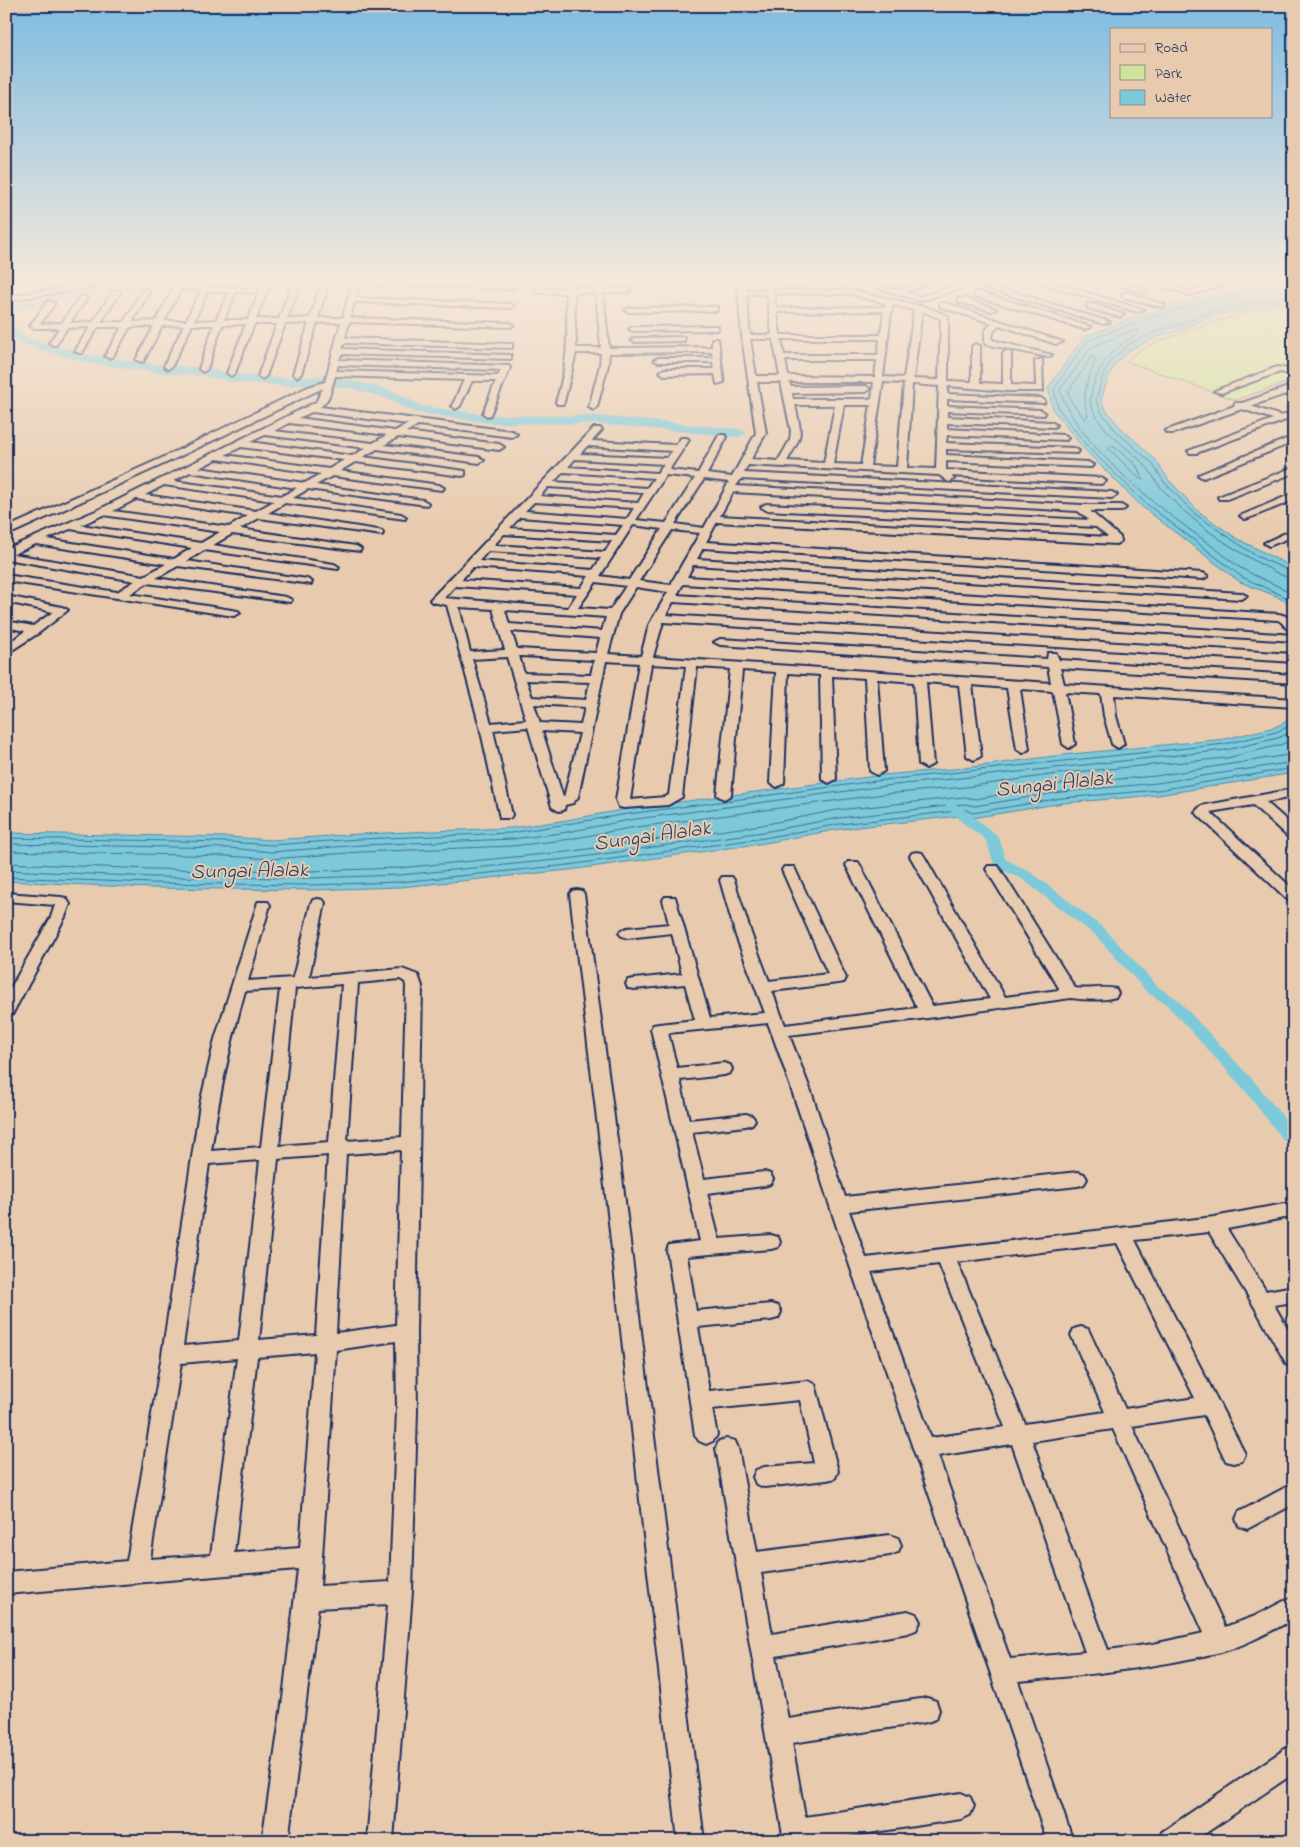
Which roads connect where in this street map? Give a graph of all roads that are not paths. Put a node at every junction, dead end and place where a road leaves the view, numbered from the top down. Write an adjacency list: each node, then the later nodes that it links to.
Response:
1 (234, 365): 22 (street)
2 (266, 365): 25 (street)
3 (300, 365): 24 (street)
4 (333, 365): 27 (street)
5 (426, 365): 17 (street)
6 (571, 365): 42 (street)
7 (604, 365): 48 (street)
8 (717, 365): 20 (street)
9 (751, 365): 29 (street)
10 (911, 365): 32 (street)
11 (944, 365): 34 (street)
12 (976, 365): 35 (street)
13 (1008, 365): 36 (street)
14 (1040, 365): 36 (street)
15 (870, 367): 16 (street)
16 (880, 367): 33 (street)
17 (506, 368): 28 (street)
18 (782, 368): 19 (street); 30 (street)
19 (792, 368)
20 (718, 371): 21 (street); 31 (street)
21 (664, 372)
22 (231, 373)
23 (1294, 373): 39 (street)
24 (297, 374)
25 (262, 376)
26 (469, 378): 27 (street); 28 (street); 47 (street)
27 (330, 379): 50 (street); 84 (street)
28 (501, 379): 51 (street)
29 (754, 379): 30 (street); 82 (street)
30 (784, 379): 33 (street); 38 (street)
31 (720, 382)
32 (908, 382): 33 (street); 34 (street); 90 (street)
33 (878, 384): 38 (street); 45 (street)
34 (944, 385): 35 (street); 40 (street)
35 (976, 386): 36 (street)
36 (1007, 388)
37 (1294, 388): 46 (street)
38 (788, 390): 43 (street)
39 (1218, 391)
40 (944, 396): 41 (street); 49 (street)
41 (1041, 401)
42 (560, 402)
43 (791, 402): 44 (street); 83 (street)
44 (840, 402): 45 (street); 86 (street)
45 (876, 402): 87 (street)
46 (1236, 404): 54 (street); 61 (street)
47 (456, 406)
48 (593, 407)
49 (944, 408): 52 (street); 56 (street)
50 (312, 409): 55 (street); 57 (street)
51 (487, 413)
52 (1041, 413)
53 (1294, 414): 54 (street)
54 (1281, 418): 58 (street); 75 (street)
55 (289, 420): 62 (street); 65 (street)
56 (943, 420): 59 (street); 63 (street)
57 (417, 422): 64 (street); 65 (street)
58 (1294, 423)
59 (1051, 425)
60 (597, 430): 69 (street)
61 (1170, 431)
62 (264, 432): 70 (street); 71 (street)
63 (942, 432): 67 (street); 72 (street)
64 (512, 434)
65 (394, 435): 71 (street); 73 (street)
66 (722, 437): 97 (street)
67 (1063, 438)
68 (1294, 439): 96 (street)
69 (585, 442): 77 (street); 81 (street)
70 (240, 444): 76 (street); 79 (street)
71 (375, 446): 79 (street); 80 (street)
72 (942, 446): 74 (street); 78 (street)
73 (499, 447)
74 (1074, 451)
75 (1193, 451)
76 (216, 456): 89 (street); 92 (street)
77 (573, 456): 81 (street); 88 (street)
78 (941, 458): 85 (street); 93 (street)
79 (354, 459): 92 (street); 94 (street)
80 (479, 460)
81 (670, 461): 95 (street)
82 (746, 462): 83 (street); 98 (street)
83 (781, 463): 86 (street)
84 (157, 464): 89 (street); 133 (street)
85 (1088, 465)
86 (828, 466): 87 (street)
87 (864, 468): 90 (street)
88 (560, 469): 95 (street); 101 (street)
89 (188, 470): 100 (street); 102 (street)
90 (902, 470): 93 (street)
91 (1294, 470): 110 (street)
92 (331, 472): 102 (street); 104 (street)
93 (941, 472): 99 (street); 103 (street)
94 (462, 473)
95 (662, 474): 97 (street); 105 (street)
96 (1203, 474)
97 (701, 476): 98 (street); 130 (street)
98 (736, 481): 103 (street); 106 (street); 125 (street)
99 (1101, 481)
100 (163, 482): 108 (street); 112 (street)
101 (546, 484): 105 (street); 111 (street)
102 (306, 487): 112 (street); 114 (street)
103 (960, 487): 107 (street); 113 (street)
104 (439, 488)
105 (651, 491): 115 (street)
106 (772, 492): 113 (street); 116 (street)
107 (1112, 495)
108 (134, 496): 119 (street); 121 (street)
109 (1294, 496): 122 (street)
110 (1223, 498)
111 (533, 499): 115 (street); 120 (street)
112 (284, 500): 121 (street); 123 (street)
113 (963, 502): 117 (street); 124 (street)
114 (423, 503)
115 (642, 506): 126 (street)
116 (766, 507): 124 (street); 127 (street)
117 (1081, 508): 118 (street); 128 (street)
118 (1121, 508)
119 (102, 512): 129 (street); 131 (street)
120 (518, 514): 126 (street); 134 (street)
121 (256, 516): 131 (street); 136 (street)
122 (1245, 516)
123 (401, 517)
124 (963, 518): 128 (street); 137 (street)
125 (714, 519): 127 (street); 132 (street)
126 (630, 522): 130 (street); 138 (street)
127 (758, 522): 137 (street)
128 (1099, 524): 137 (street)
129 (68, 526): 139 (street); 143 (street)
130 (668, 526): 132 (street); 163 (street)
131 (230, 530): 143 (street); 145 (street)
132 (707, 531): 141 (street)
133 (6, 532)
134 (502, 532): 138 (street); 144 (street)
135 (1294, 532): 140 (street)
136 (378, 533)
137 (962, 534)
138 (620, 538): 147 (street)
139 (36, 541): 146 (street); 149 (street)
140 (1269, 543)
141 (699, 545): 142 (street); 150 (street)
142 (713, 546): 148 (street); 151 (street)
143 (204, 547): 149 (street); 153 (street)
144 (487, 548): 147 (street); 152 (street)
145 (356, 549)
146 (6, 555): 159 (street)
147 (608, 555): 156 (street)
148 (866, 556): 154 (street); 155 (street)
149 (176, 562): 159 (street); 160 (street)
150 (689, 562): 151 (street); 164 (street)
151 (703, 562): 155 (street)
152 (471, 564): 156 (street); 161 (street)
153 (334, 566)
154 (1039, 566): 157 (street); 162 (street)
155 (866, 572): 162 (street); 166 (street)
156 (594, 576): 163 (street); 165 (street)
157 (1203, 576)
158 (6, 578): 167 (street)
159 (146, 580): 167 (street); 171 (street)
160 (307, 582)
161 (453, 583): 165 (street); 173 (street)
162 (1042, 583): 168 (street); 172 (street)
163 (634, 584): 164 (street); 178 (street)
164 (674, 589): 166 (street); 176 (street); 179 (street)
165 (584, 591): 175 (street)
166 (864, 591): 170 (street); 176 (street)
167 (118, 596): 177 (street)
168 (1241, 596)
169 (6, 599): 185 (street)
170 (999, 599): 172 (street); 180 (street)
171 (286, 600)
172 (1044, 602): 182 (street); 186 (street)
173 (452, 603): 174 (street); 195 (street)
174 (498, 606): 175 (street); 184 (street)
175 (571, 611): 178 (street)
176 (864, 611): 180 (street); 187 (street)
177 (234, 613)
178 (613, 614): 188 (street)
179 (658, 618): 181 (street); 198 (street)
180 (1010, 620): 182 (street)
181 (723, 621): 187 (street); 190 (street)
182 (1047, 622): 189 (street); 191 (street)
183 (6, 624): 185 (street)
184 (505, 627): 188 (street); 193 (street)
185 (36, 630): 192 (street)
186 (1294, 630)
187 (864, 631): 191 (street); 194 (street)
188 (606, 635): 196 (street)
189 (1294, 638)
190 (720, 642): 194 (street); 200 (street)
191 (1049, 642): 197 (street); 201 (street)
192 (6, 651)
193 (511, 652): 195 (street); 196 (street); 206 (street)
194 (862, 652): 201 (street); 205 (street)
195 (465, 656): 218 (street)
196 (601, 657): 198 (street); 208 (street)
197 (1294, 658)
198 (646, 660): 199 (street); 199 (street)
199 (692, 663): 200 (street)
200 (714, 664): 202 (street)
201 (1053, 664): 209 (street); 212 (street)
202 (736, 666): 203 (street); 229 (street)
203 (782, 668): 204 (street); 227 (street)
204 (826, 671): 205 (street); 226 (street)
205 (866, 674): 207 (street); 225 (street)
206 (519, 676): 208 (street); 214 (street)
207 (920, 678): 210 (street); 224 (street)
208 (598, 679): 216 (street)
209 (1294, 679)
210 (964, 681): 211 (street); 223 (street)
211 (1013, 684): 212 (street); 222 (street)
212 (1058, 688): 213 (street); 220 (street)
213 (1107, 691): 215 (street); 221 (street)
214 (528, 700): 216 (street); 217 (street)
215 (1294, 703)
216 (592, 704): 219 (street)
217 (534, 725): 218 (street); 219 (street); 219 (street)
218 (486, 727): 231 (street)
219 (587, 729)
220 (1069, 744)
221 (1118, 744)
222 (1023, 749)
223 (974, 756)
224 (926, 764)
225 (877, 771)
226 (828, 780)
227 (777, 783)
228 (1294, 793): 230 (street)
229 (724, 795)
230 (1256, 800): 232 (street); 239 (street)
231 (505, 815)
232 (1294, 835)
233 (917, 856): 255 (street)
234 (853, 864): 257 (street)
235 (993, 869): 253 (street)
236 (789, 870): 251 (street)
237 (727, 880): 251 (street)
238 (577, 894): 321 (street)
239 (1293, 896)
240 (670, 900): 244 (street)
241 (8, 901): 252 (street)
242 (318, 903): 248 (street)
243 (263, 906): 250 (street)
244 (678, 928): 245 (street); 246 (street)
245 (627, 933)
246 (692, 978): 249 (street); 258 (street)
247 (350, 979): 248 (street); 264 (street); 265 (street)
248 (294, 983): 250 (street); 266 (street)
249 (634, 984)
250 (239, 986): 267 (street)
251 (764, 987): 259 (street)
252 (12, 991): 256 (street)
253 (1067, 992): 254 (street); 255 (street)
254 (1110, 993)
255 (1001, 1003): 257 (street)
256 (6, 1011)
257 (928, 1013): 259 (street)
258 (704, 1024): 259 (street); 261 (street)
259 (776, 1024): 271 (street)
260 (724, 1069): 261 (street)
261 (670, 1075): 263 (street)
262 (746, 1120): 263 (street)
263 (682, 1127): 270 (street)
264 (410, 1143): 265 (street); 283 (street)
265 (338, 1149): 266 (street); 285 (street)
266 (269, 1154): 267 (street); 286 (street)
267 (202, 1158): 287 (street)
268 (764, 1179): 270 (street)
269 (1078, 1180): 271 (street)
270 (697, 1187): 276 (street)
271 (838, 1205): 278 (street)
272 (1294, 1212): 273 (street)
273 (1214, 1224): 274 (street); 280 (street)
274 (1123, 1235): 277 (street); 290 (street)
275 (771, 1242): 276 (street)
276 (711, 1247): 282 (street)
277 (946, 1257): 278 (street); 293 (street)
278 (859, 1266): 295 (street)
279 (1294, 1294): 280 (street)
280 (1261, 1300): 288 (street)
281 (771, 1312): 282 (street)
282 (687, 1320): 289 (street)
283 (406, 1332): 285 (street); 306 (street)
284 (1080, 1334): 291 (street)
285 (325, 1343): 286 (street); 301 (street)
286 (247, 1348): 287 (street); 303 (street)
287 (172, 1355): 304 (street)
288 (1294, 1359)
289 (701, 1401): 292 (street); 297 (street)
290 (1209, 1405): 291 (street); 296 (street)
291 (1119, 1419): 293 (street); 310 (street)
292 (706, 1435)
293 (1019, 1435): 295 (street); 312 (street)
294 (727, 1448): 302 (street)
295 (923, 1449): 313 (street)
296 (1234, 1454)
297 (764, 1478)
298 (1294, 1493): 299 (street)
299 (1247, 1519)
300 (890, 1546): 302 (street)
301 (311, 1558): 303 (street); 319 (street)
302 (748, 1564): 311 (street)
303 (221, 1565): 304 (street)
304 (137, 1571): 305 (street)
305 (6, 1583)
306 (401, 1592): 307 (street); 320 (street)
307 (317, 1597)
308 (1294, 1607): 310 (street)
309 (908, 1622): 311 (street)
310 (1219, 1641): 312 (street)
311 (763, 1646): 315 (street)
312 (1100, 1661): 313 (street)
313 (1003, 1671): 322 (street)
314 (927, 1710): 315 (street)
315 (777, 1732): 318 (street)
316 (1294, 1758): 323 (street)
317 (961, 1806): 318 (street)
318 (796, 1836)
319 (275, 1841)
320 (380, 1841)
321 (691, 1841)
322 (1060, 1841)
323 (1171, 1841)

